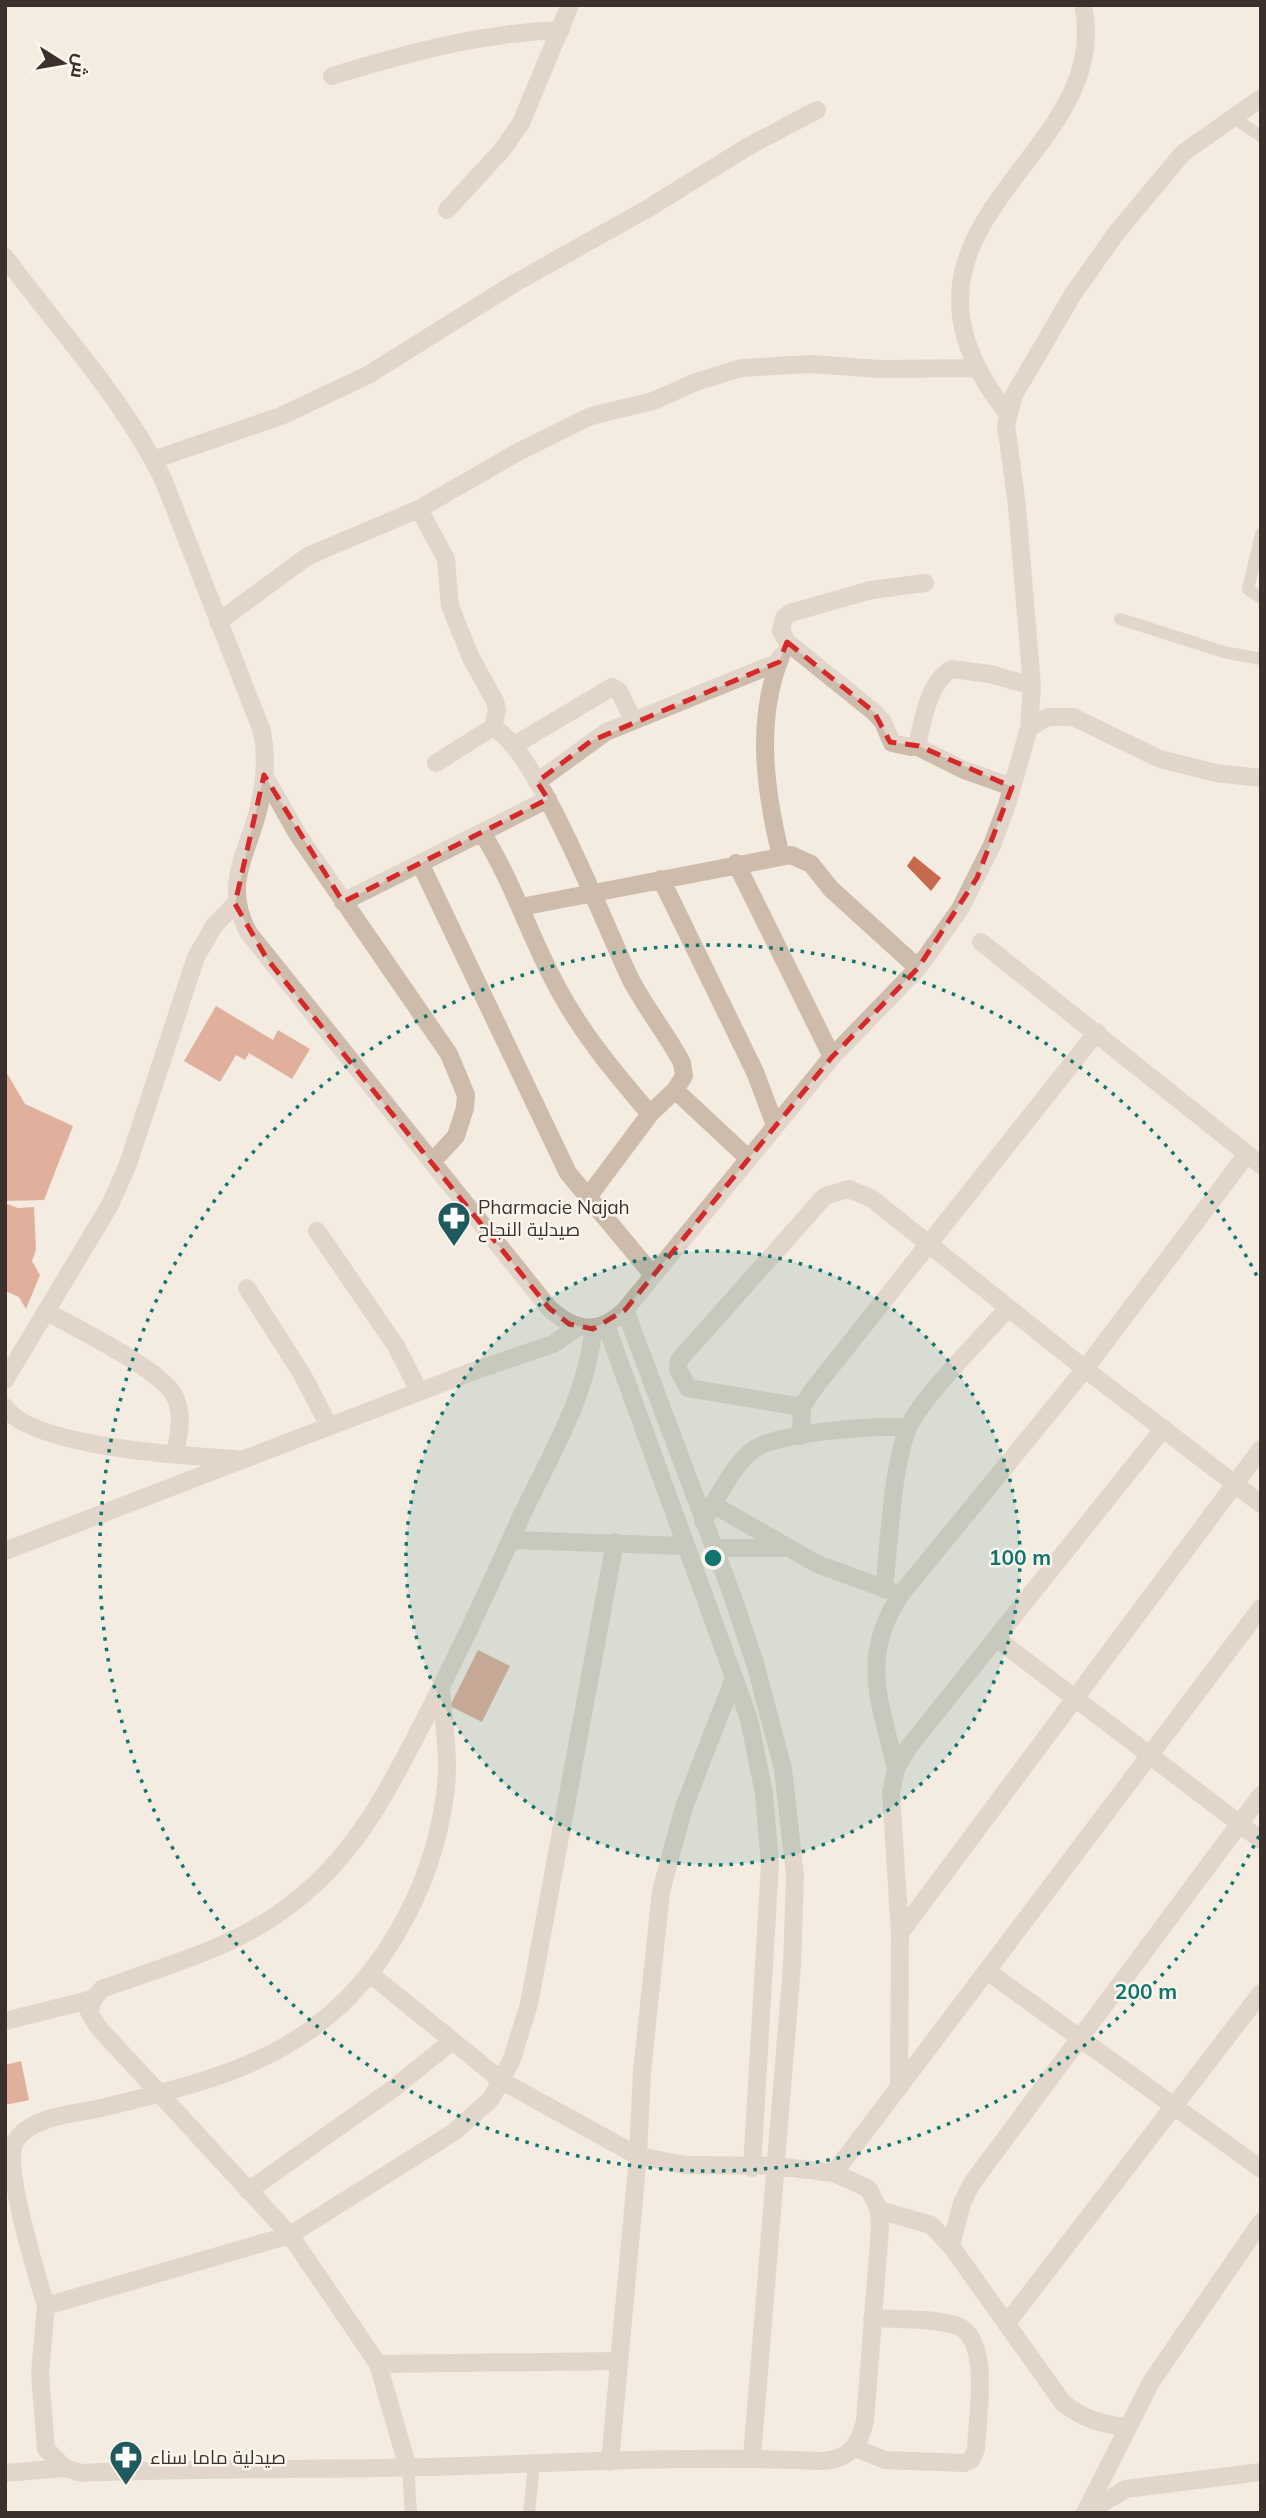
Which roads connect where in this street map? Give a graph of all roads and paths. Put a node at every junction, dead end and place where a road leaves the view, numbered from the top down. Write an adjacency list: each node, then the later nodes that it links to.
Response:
1 (570, 5): 3 (street)
2 (1083, 5): 11 (street)
3 (561, 30): 4 (street); 9 (street)
4 (332, 76)
5 (1261, 98): 7 (street)
6 (817, 110): 13 (street)
7 (1232, 117): 8 (lane); 12 (street)
8 (1261, 136)
9 (447, 209)
10 (5, 257): 13 (street)
11 (977, 368): 12 (street); 14 (street)
12 (1007, 413): 23 (street)
13 (153, 460): 19 (street)
14 (419, 509): 19 (street); 25 (street)
15 (1260, 537): 17 (lane)
16 (925, 583): 20 (street)
17 (1261, 598)
18 (1120, 619): 21 (lane)
19 (218, 622): 30 (street)
20 (787, 642): 22 (street); 28 (street)
21 (1261, 659)
22 (779, 662): 24 (street); 36 (street)
23 (1032, 687): 26 (street); 28 (street)
24 (633, 720): 27 (street); 32 (street)
25 (493, 727): 27 (street); 29 (street)
26 (1029, 728): 31 (street); 33 (street)
27 (513, 746): 32 (street)
28 (919, 746): 33 (street)
29 (436, 763)
30 (264, 775): 41 (street); 42 (street)
31 (1261, 778)
32 (537, 782): 34 (street)
33 (1012, 787): 45 (street)
34 (548, 799): 35 (street); 40 (street)
35 (483, 834): 37 (street); 43 (street)
36 (781, 856): 38 (street); 45 (street)
37 (420, 863): 41 (street); 54 (street)
38 (736, 863): 39 (street); 47 (street)
39 (661, 879): 40 (street); 50 (street)
40 (592, 896): 43 (street); 48 (street)
41 (343, 902): 53 (street)
42 (235, 904): 53 (street); 61 (street)
43 (521, 907): 49 (street)
44 (981, 942): 46 (street)
45 (918, 968): 47 (street)
46 (1097, 1032): 52 (street); 56 (street)
47 (831, 1057): 50 (street)
48 (675, 1090): 49 (street); 51 (street)
49 (650, 1114): 54 (street)
50 (775, 1125): 51 (street)
51 (748, 1158): 57 (street)
52 (1254, 1159): 63 (street)
53 (433, 1161): 62 (street)
54 (588, 1197): 57 (street)
55 (317, 1231): 65 (street)
56 (929, 1244): 59 (street); 67 (street); 67 (street)
57 (653, 1275): 60 (street)
58 (247, 1288): 68 (street)
59 (1008, 1308): 63 (street); 69 (street)
60 (625, 1310): 62 (street); 78 (street)
61 (46, 1311): 64 (street); 73 (street)
62 (593, 1327): 65 (street); 79 (street); 81 (street)
63 (1085, 1369): 70 (street); 85 (street)
64 (5, 1380)
65 (419, 1391): 68 (street)
66 (5, 1407): 73 (street)
67 (802, 1407): 71 (street)
68 (330, 1426): 74 (street)
69 (909, 1427): 71 (street); 85 (street)
70 (1164, 1428): 75 (street); 87 (street)
71 (801, 1436): 76 (street)
72 (1261, 1449): 75 (street)
73 (175, 1454): 74 (street)
74 (242, 1460): 84 (street)
75 (1234, 1483): 77 (street); 90 (street)
76 (714, 1504): 78 (street); 83 (street)
77 (1261, 1504)
78 (703, 1521): 82 (street)
79 (511, 1540): 80 (street); 89 (street)
80 (615, 1542): 81 (street); 104 (street)
81 (684, 1546): 88 (street)
82 (714, 1548): 83 (street); 109 (street)
83 (784, 1548): 85 (street)
84 (5, 1551)
85 (892, 1591): 92 (street)
86 (1261, 1608): 91 (street)
87 (996, 1639): 90 (street); 92 (street)
88 (734, 1678): 108 (street); 110 (street)
89 (441, 1688): 98 (street); 100 (street)
90 (1076, 1700): 91 (street); 96 (street)
91 (1149, 1756): 94 (street); 97 (street)
92 (896, 1769): 96 (street)
93 (1261, 1795): 94 (street)
94 (1240, 1824): 95 (street); 102 (street)
95 (1261, 1840)
96 (900, 1933): 105 (street)
97 (987, 1971): 102 (street); 105 (street)
98 (369, 1973): 103 (street); 106 (street)
99 (1261, 1993): 107 (street)
100 (93, 2000): 101 (street); 106 (street)
101 (5, 2021)
102 (1081, 2039): 107 (street); 117 (street)
103 (452, 2040): 104 (street); 113 (street)
104 (502, 2081): 108 (street); 116 (street)
105 (899, 2087): 112 (street)
106 (158, 2094): 113 (street); 118 (street)
107 (1175, 2107): 111 (street); 120 (street)
108 (638, 2155): 110 (street); 121 (street)
109 (776, 2166): 110 (street); 112 (street); 125 (street)
110 (752, 2168)
111 (1261, 2169)
112 (834, 2173): 114 (street)
113 (248, 2191): 116 (street)
114 (879, 2210): 117 (street); 119 (street)
115 (1261, 2222): 123 (street)
116 (290, 2235): 118 (street); 122 (street)
117 (951, 2246): 120 (street)
118 (46, 2306): 128 (street)
119 (872, 2318): 124 (street); 124 (street)
120 (1007, 2323): 123 (street)
121 (619, 2361): 122 (street); 126 (street)
122 (378, 2364): 129 (street)
123 (1126, 2427): 134 (street)
124 (855, 2448): 125 (street)
125 (752, 2457): 126 (street)
126 (610, 2462): 127 (street)
127 (534, 2464): 129 (street); 133 (lane)
128 (65, 2468): 129 (street); 131 (street)
129 (408, 2468): 132 (lane)
130 (1258, 2469): 134 (street)
131 (5, 2473)
132 (411, 2513)
133 (528, 2513)
134 (1085, 2513)

